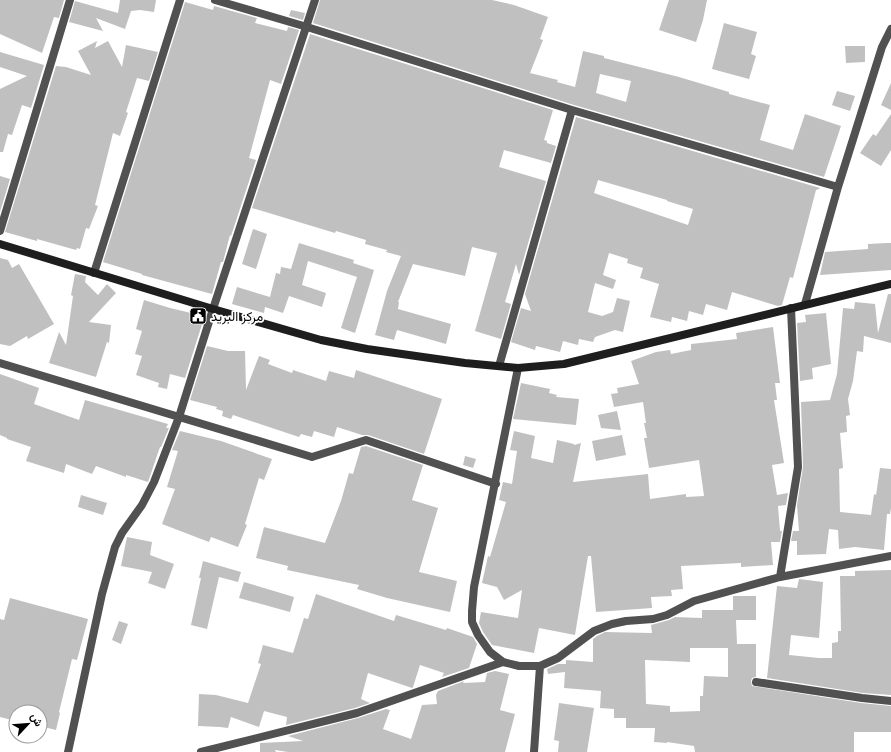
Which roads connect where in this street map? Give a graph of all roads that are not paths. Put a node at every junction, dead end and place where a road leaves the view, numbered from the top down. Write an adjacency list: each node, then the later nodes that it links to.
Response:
1 (70, 0): 9 (street)
2 (180, 0): 11 (street)
3 (215, 0): 5 (street)
4 (315, 0): 5 (street)
5 (307, 27): 7 (street); 15 (street)
6 (891, 29): 8 (street)
7 (572, 110): 8 (street); 17 (street)
8 (838, 187): 13 (street)
9 (0, 231)
10 (0, 244): 11 (street)
11 (94, 273): 15 (street)
12 (891, 284): 13 (street)
13 (805, 304): 14 (street)
14 (791, 308): 18 (street); 22 (street)
15 (213, 309): 17 (street); 19 (street)
16 (0, 363): 19 (street)
17 (498, 366): 18 (street)
18 (518, 368): 20 (street)
19 (180, 417): 20 (street); 27 (street)
20 (496, 484): 23 (street)
21 (891, 556): 22 (street)
22 (780, 577): 24 (street)
23 (503, 662): 24 (street); 28 (street)
24 (540, 666): 29 (street)
25 (756, 682): 26 (street)
26 (891, 701)
27 (68, 752)
28 (201, 752)
29 (534, 752)

